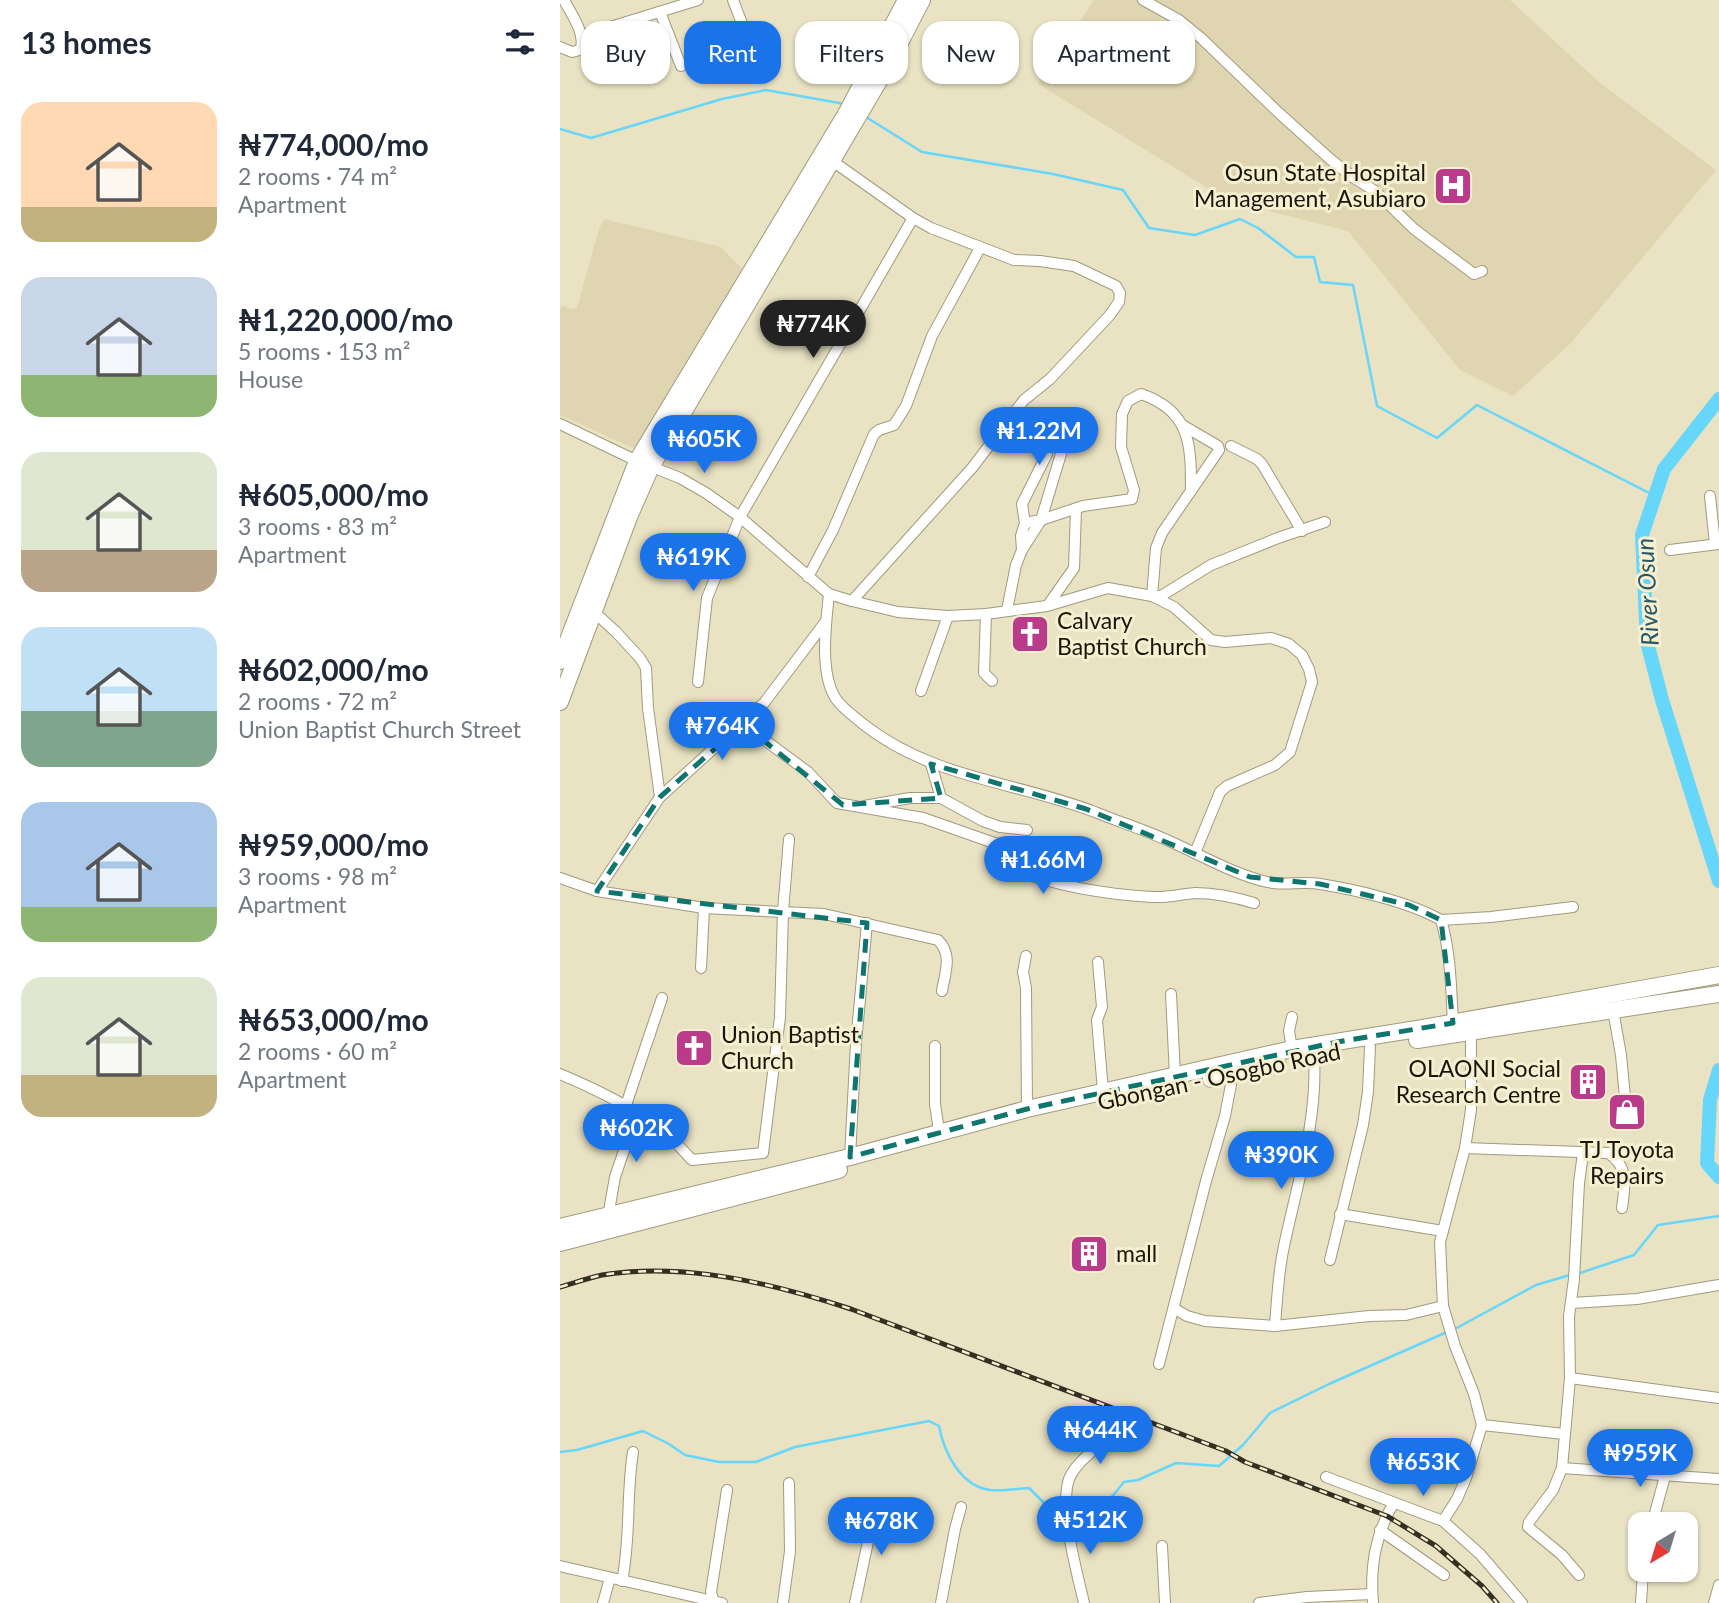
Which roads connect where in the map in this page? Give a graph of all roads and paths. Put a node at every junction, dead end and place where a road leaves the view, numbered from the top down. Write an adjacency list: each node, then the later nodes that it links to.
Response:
1 (564, 0): 10 (street)
2 (698, 0): 7 (street)
3 (733, 0): 9 (street)
4 (906, 0): 14 (main road)
5 (922, 0): 14 (main road)
6 (1143, 0): 19 (street)
7 (660, 12): 8 (street); 13 (street)
8 (631, 21)
9 (741, 21)
10 (581, 34)
11 (560, 47): 12 (street)
12 (581, 49)
13 (681, 66)
14 (864, 95): 15 (main road)
15 (850, 118): 16 (main road); 25 (main road)
16 (831, 160): 17 (street); 25 (main road)
17 (913, 218): 18 (street); 29 (street)
18 (980, 248): 37 (street); 40 (street)
19 (1482, 271)
20 (560, 424): 25 (street)
21 (1184, 426): 26 (street); 26 (street); 28 (street)
22 (1075, 433): 30 (street)
23 (1231, 446): 33 (street)
24 (1046, 454): 32 (street)
25 (644, 464): 29 (street); 43 (main road); 47 (main road)
26 (1191, 492): 39 (street)
27 (1710, 496): 34 (street)
28 (1076, 509): 30 (street); 41 (street)
29 (740, 517): 37 (street); 49 (street)
30 (1041, 520): 32 (street); 35 (street)
31 (1325, 522): 33 (street)
32 (1026, 523): 35 (street)
33 (1302, 531): 39 (street)
34 (1717, 544): 36 (street)
35 (1022, 550): 42 (street)
36 (1670, 550)
37 (808, 578): 38 (street)
38 (829, 594): 40 (street); 46 (street)
39 (1152, 596): 41 (street); 59 (street)
40 (852, 601): 45 (street)
41 (1047, 606): 42 (street)
42 (1007, 610): 44 (street)
43 (593, 611): 51 (main road); 54 (street)
44 (986, 614): 45 (street); 48 (street)
45 (948, 616): 50 (street)
46 (826, 621): 52 (street); 53 (street)
47 (560, 661)
48 (992, 681)
49 (698, 682)
50 (920, 691)
51 (560, 702)
52 (743, 724): 54 (street); 56 (street)
53 (931, 764): 55 (street); 59 (street)
54 (660, 797): 61 (street)
55 (941, 798): 56 (street); 57 (street)
56 (859, 807): 62 (street)
57 (1027, 830)
58 (789, 839): 65 (street)
59 (1195, 853): 66 (street)
60 (560, 878): 61 (street)
61 (597, 891): 64 (street)
62 (1254, 903)
63 (1573, 907): 66 (street)
64 (704, 908): 65 (street); 70 (street)
65 (783, 911): 67 (street); 92 (street)
66 (1441, 920): 78 (street)
67 (867, 923): 72 (street); 96 (street)
68 (1026, 956): 91 (street)
69 (1098, 962): 88 (street)
70 (701, 968)
71 (1719, 975): 78 (main road, Gbongan - Osogbo Road)
72 (942, 991)
73 (1171, 994): 87 (street)
74 (1719, 995): 76 (main road, Gbongan - Osogbo Road)
75 (662, 998): 89 (street)
76 (1613, 1010): 79 (main road, Gbongan - Osogbo Road); 90 (street)
77 (1292, 1017): 83 (street)
78 (1453, 1023): 81 (main road, Gbongan - Osogbo Road)
79 (1471, 1032): 82 (main road, Gbongan - Osogbo Road); 94 (street)
80 (936, 1046): 93 (street)
81 (1338, 1047): 82 (main road, Gbongan - Osogbo Road); 83 (main road, Gbongan - Osogbo Road); 84 (main road, Gbongan - Osogbo Road)
82 (1370, 1047): 100 (street)
83 (1292, 1049): 87 (main road, Gbongan - Osogbo Road)
84 (1314, 1056): 86 (main road, Gbongan - Osogbo Road); 110 (street)
85 (560, 1074): 89 (street)
86 (1233, 1074): 97 (main road, Gbongan - Osogbo Road); 109 (street)
87 (1175, 1076): 88 (main road, Gbongan - Osogbo Road)
88 (1103, 1091): 91 (main road, Gbongan - Osogbo Road)
89 (626, 1105): 92 (street)
90 (1626, 1108)
91 (1027, 1109): 93 (main road, Gbongan - Osogbo Road)
92 (637, 1112): 99 (street)
93 (939, 1131): 96 (main road, Gbongan - Osogbo Road)
94 (1465, 1148): 95 (street); 102 (street)
95 (1583, 1153): 98 (street); 107 (street)
96 (850, 1157): 97 (main road, Gbongan - Osogbo Road)
97 (724, 1193): 99 (main road); 101 (main road); 103 (main road); 104 (main road)
98 (1622, 1208)
99 (609, 1211): 101 (main road)
100 (1340, 1214): 102 (street); 105 (street)
101 (560, 1225)
102 (1443, 1230): 108 (street)
103 (560, 1243)
104 (560, 1252)
105 (1330, 1260)
106 (1719, 1286): 107 (street)
107 (1572, 1303): 112 (street)
108 (1443, 1306): 110 (street); 114 (street)
109 (1175, 1309): 110 (street); 111 (street)
110 (1275, 1326)
111 (1159, 1364)
112 (1570, 1378): 113 (street); 116 (street)
113 (1719, 1398)
114 (1482, 1425): 116 (street); 128 (street)
115 (1124, 1427): 145 (street)
116 (1564, 1434): 118 (street)
117 (633, 1452): 135 (street)
118 (1562, 1468): 119 (street); 133 (street)
119 (1665, 1476): 121 (street); 127 (street)
120 (1326, 1477): 124 (street)
121 (1719, 1479)
122 (789, 1483): 142 (street)
123 (727, 1490): 140 (street)
124 (1393, 1504): 128 (street); 129 (street)
125 (873, 1506): 143 (street)
126 (961, 1507): 144 (street)
127 (1655, 1512)
128 (1443, 1521): 148 (street)
129 (1380, 1530): 132 (street); 139 (street)
130 (1162, 1546): 146 (street)
131 (560, 1566): 134 (street)
132 (1444, 1575)
133 (1579, 1575)
134 (610, 1578): 135 (street); 141 (street)
135 (622, 1581): 138 (street)
136 (1642, 1582): 149 (street)
137 (1719, 1585): 150 (street)
138 (679, 1598): 140 (street)
139 (1373, 1598): 147 (street)
140 (716, 1602)
141 (603, 1603)
142 (783, 1603)
143 (855, 1603)
144 (940, 1603)
145 (1084, 1603)
146 (1165, 1603)
147 (1259, 1603)
148 (1522, 1603)
149 (1641, 1603)
150 (1714, 1603)

